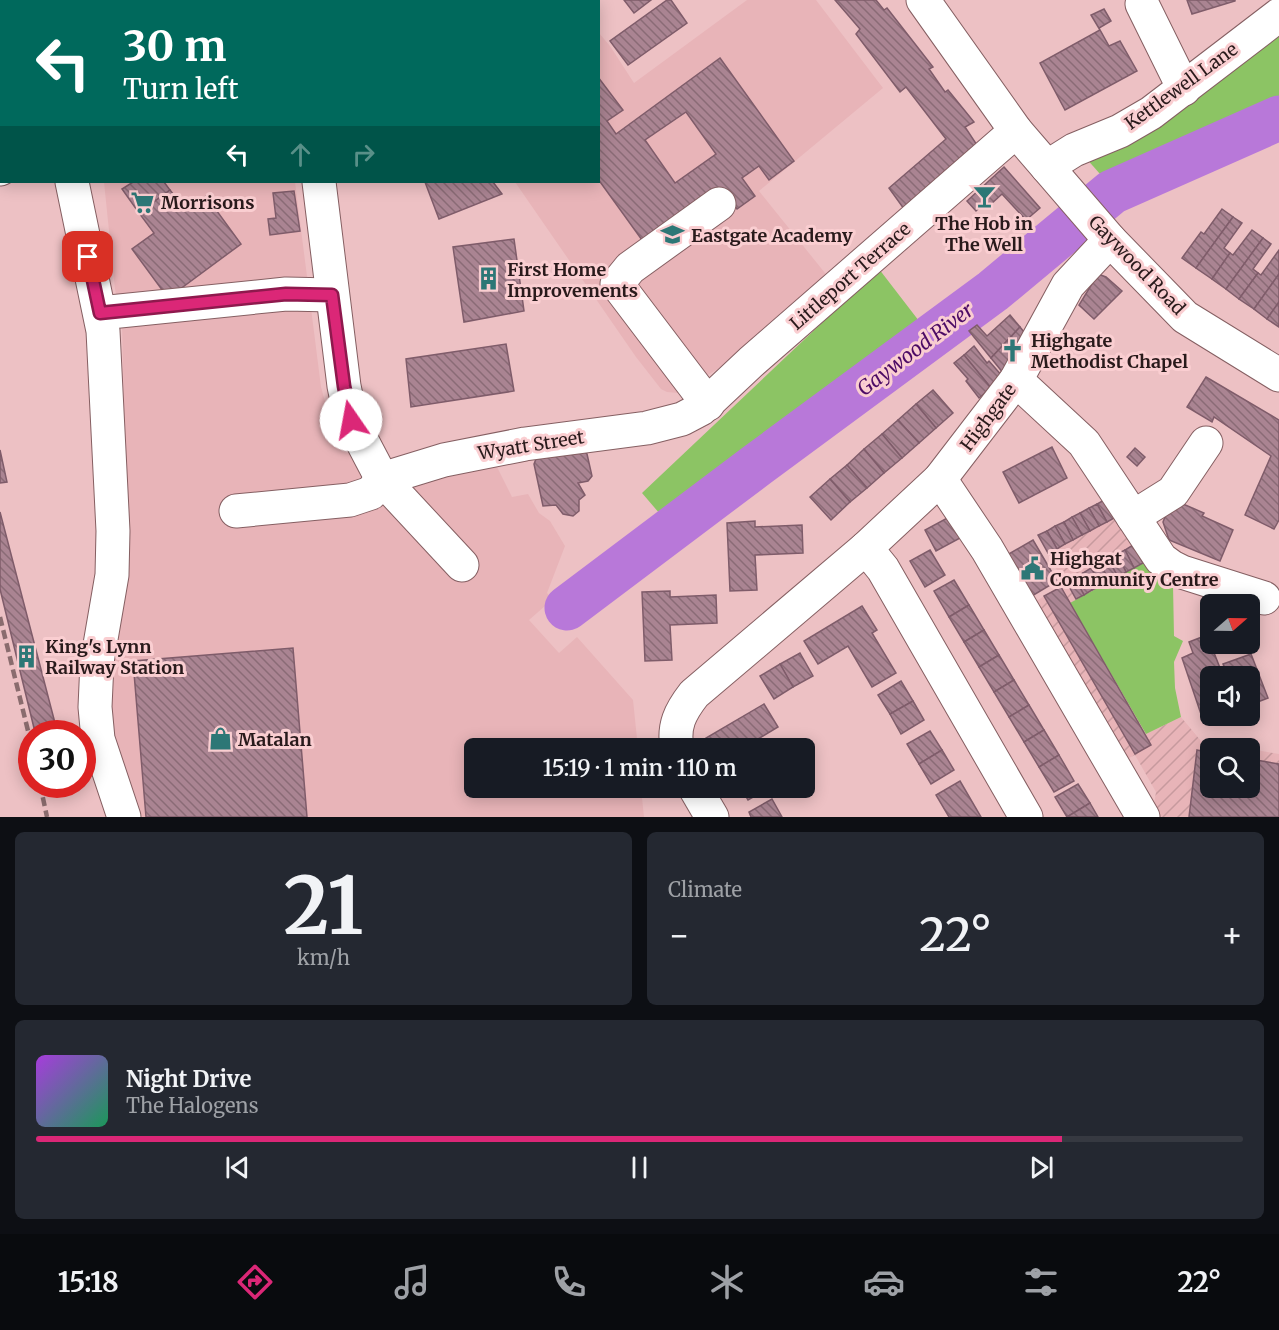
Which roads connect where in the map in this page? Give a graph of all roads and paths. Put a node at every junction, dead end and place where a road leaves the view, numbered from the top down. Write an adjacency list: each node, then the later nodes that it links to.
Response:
1 (923, 0): 5 (street, Gaywood Road)
2 (1142, 4): 4 (street)
3 (1279, 15): 4 (street, Kettlewell Lane)
4 (1184, 89): 6 (street, Kettlewell Lane)
5 (1016, 131): 6 (street, Gaywood Road); 15 (street, Littleport Terrace)
6 (1047, 167): 10 (street, Gaywood Road)
7 (72, 183): 12 (street)
8 (319, 183): 11 (street)
9 (719, 204): 15 (street)
10 (1110, 240): 13 (street, Gaywood Road); 14 (street, Highgate)
11 (332, 295): 12 (street); 17 (street)
12 (100, 313): 26 (street)
13 (1279, 375)
14 (1016, 380): 18 (street, Highgate); 20 (street)
15 (695, 411): 17 (street, Wyatt Street)
16 (1206, 443): 20 (street)
17 (382, 479): 19 (street); 22 (street)
18 (940, 479): 21 (street, Highgate); 29 (street)
19 (236, 511)
20 (1133, 517): 23 (street)
21 (866, 548): 24 (street, Highgate); 28 (street)
22 (462, 565)
23 (1264, 598)
24 (675, 738)
25 (701, 798): 27 (street)
26 (124, 817)
27 (712, 817)
28 (1026, 817)
29 (1143, 817)

